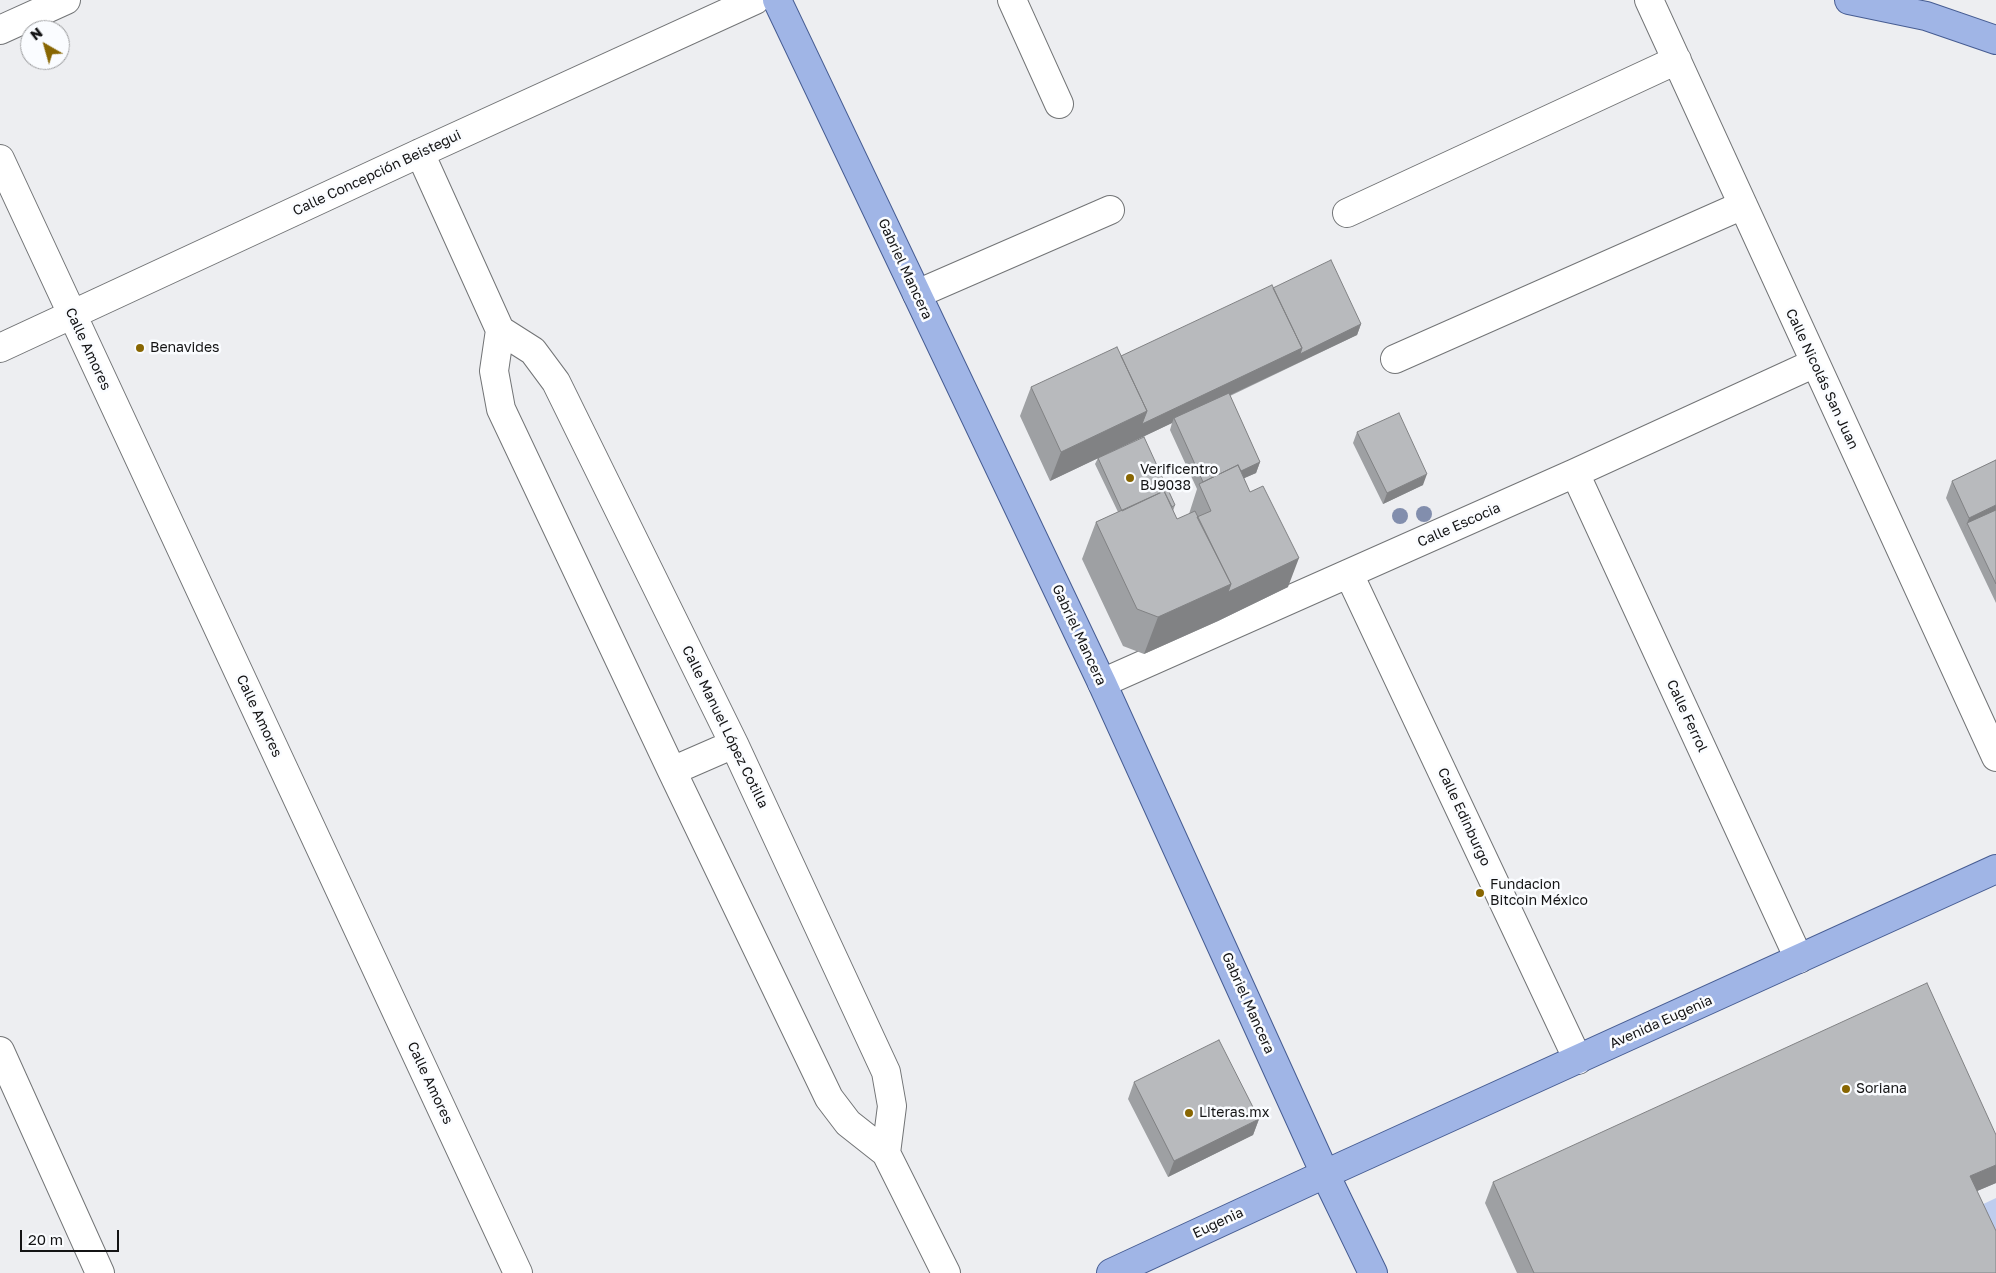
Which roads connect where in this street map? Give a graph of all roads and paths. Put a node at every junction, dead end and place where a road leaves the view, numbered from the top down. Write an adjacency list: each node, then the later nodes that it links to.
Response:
1 (66, 0): 7 (street)
2 (755, 0): 11 (street, Calle Concepción Beistegui)
3 (777, 0): 16 (main road, Gabriel Mancera)
4 (1012, 0): 10 (street)
5 (1650, 0): 9 (street, Calle Nicolás San Juan)
6 (1849, 0): 8 (main road)
7 (0, 30)
8 (1996, 40)
9 (1677, 60): 13 (street, Calle Nicolás San Juan); 15 (street)
10 (1060, 104)
11 (420, 153): 17 (street, Calle Concepción Beistegui); 18 (street)
12 (0, 159): 17 (street, Calle Amores)
13 (1743, 205): 20 (street); 21 (street, Calle Nicolás San Juan)
14 (1110, 210): 16 (street)
15 (1347, 213)
16 (917, 294): 24 (main road, Gabriel Mancera)
17 (72, 315): 19 (street, Calle Concepción Beistegui); 35 (street, Calle Amores)
18 (500, 330): 25 (street, Calle Manuel López Cotilla); 27 (street)
19 (0, 348)
20 (1395, 359)
21 (1815, 363): 22 (street, Calle Escocia); 26 (street, Calle Nicolás San Juan)
22 (1574, 473): 23 (street, Calle Escocia); 29 (street, Calle Ferrol)
23 (1349, 574): 24 (street, Calle Escocia); 31 (street, Calle Edinburgo)
24 (1102, 683): 33 (main road, Gabriel Mancera)
25 (734, 744): 27 (street); 32 (street, Calle Manuel López Cotilla)
26 (1996, 757)
27 (672, 771): 32 (street)
28 (1996, 869): 29 (main road, Avenida Eugenia)
29 (1799, 959): 31 (main road, Avenida Eugenia)
30 (0, 1051): 34 (street)
31 (1578, 1060): 33 (main road, Avenida Eugenia)
32 (886, 1153): 36 (street)
33 (1325, 1174): 37 (main road, Eugenia); 38 (main road, Gabriel Mancera)
34 (100, 1273)
35 (518, 1273)
36 (946, 1273)
37 (1112, 1273)
38 (1373, 1273)

